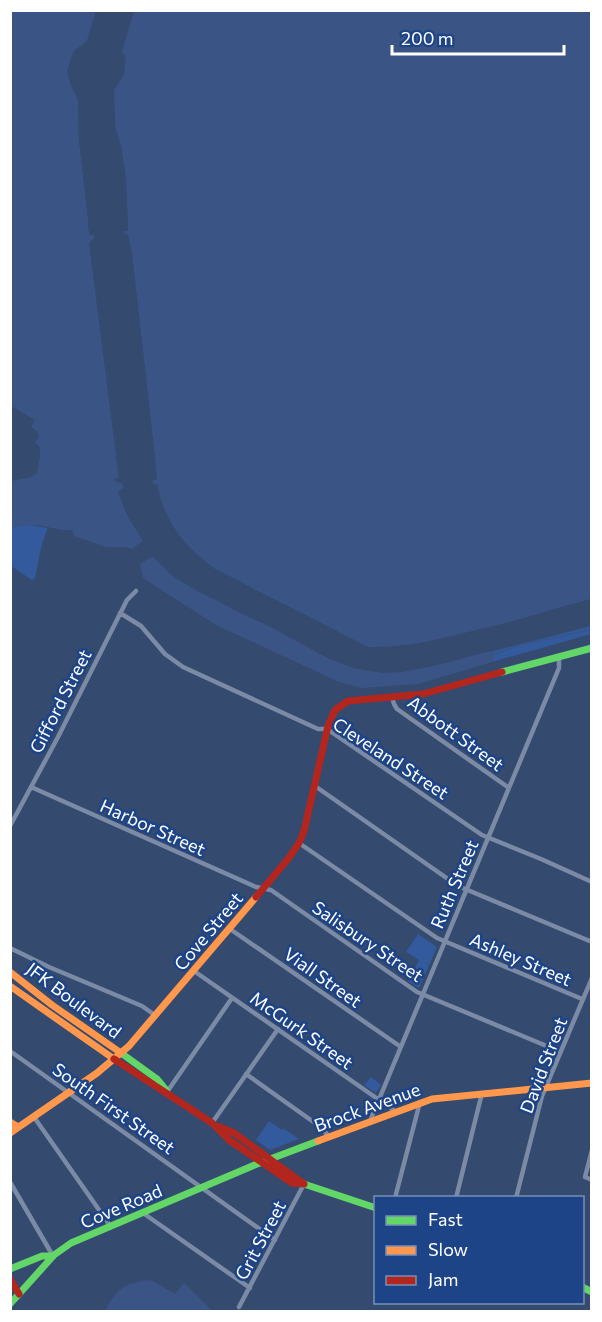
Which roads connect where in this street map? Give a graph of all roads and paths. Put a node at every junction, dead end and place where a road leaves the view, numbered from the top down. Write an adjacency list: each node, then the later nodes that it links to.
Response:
1 (136, 591): 2 (street, Gifford Street)
2 (120, 613): 6 (street, Cleveland Street); 8 (street, Gifford Street)
3 (591, 648): 4 (main road)
4 (559, 657): 5 (main road); 9 (street, Ruth Street)
5 (392, 697): 6 (main road, Cove Street); 9 (street, Abbott Street)
6 (327, 729): 7 (main road, Cove Street); 11 (street, Cleveland Street)
7 (315, 786): 12 (main road, Cove Street); 15 (street)
8 (31, 787): 10 (street, Gifford Street); 14 (street, Harbor Street)
9 (509, 788): 11 (street, Ruth Street)
10 (10, 826)
11 (488, 838): 13 (street, Cleveland Street); 15 (street, Ruth Street)
12 (299, 843): 14 (main road, Cove Street); 17 (street, Ashley Street)
13 (591, 882)
14 (264, 889): 16 (main road, Cove Street); 24 (street, Salisbury Street)
15 (466, 890): 17 (street, Ruth Street); 18 (street)
16 (230, 929): 20 (main road, Cove Street); 29 (street, Viall Street)
17 (445, 942): 24 (street, Ruth Street); 26 (street, Ashley Street)
18 (591, 942)
19 (10, 948): 27 (street)
20 (194, 971): 25 (street, McGurk Street); 27 (main road, Cove Street)
21 (10, 972): 32 (main road, JFK Boulevard)
22 (591, 978): 26 (street, David Street)
23 (10, 986): 33 (main road, JFK Boulevard)
24 (423, 994): 29 (street, Ruth Street); 31 (street, Salisbury Street)
25 (232, 998): 28 (street, McGurk Street); 37 (street)
26 (582, 999): 31 (street, David Street)
27 (156, 1016): 32 (main road, Cove Street)
28 (278, 1029): 34 (street); 40 (street, McGurk Street)
29 (401, 1047): 40 (street, Ruth Street)
30 (10, 1051): 38 (street, South First Street)
31 (561, 1052): 36 (street, David Street)
32 (121, 1053): 33 (main road, Cove Street); 37 (main road, JFK Boulevard)
33 (114, 1059): 37 (main road, JFK Boulevard); 38 (main road, Cove Street)
34 (246, 1074): 46 (street); 49 (street)
35 (591, 1083): 36 (main road, Brock Avenue)
36 (546, 1087): 39 (main road, Brock Avenue); 59 (street, David Street)
37 (167, 1092): 46 (main road)
38 (69, 1093): 43 (main road, Cove Street); 56 (street, South First Street)
39 (482, 1093): 41 (main road, Brock Avenue); 58 (street)
40 (379, 1100): 42 (street, McGurk Street); 44 (street, Ruth Street)
41 (420, 1102): 42 (main road, Brock Avenue); 57 (street)
42 (395, 1111): 44 (main road, Brock Avenue)
43 (34, 1117): 47 (main road, Cove Street); 62 (street)
44 (370, 1121): 49 (main road, Brock Avenue)
45 (10, 1122): 47 (main road)
46 (215, 1124): 51 (main road); 52 (main road)
47 (18, 1127): 48 (main road, Cove Street)
48 (10, 1133)
49 (329, 1137): 51 (main road, Brock Avenue)
50 (591, 1150): 53 (street)
51 (271, 1160): 52 (main road, Brock Avenue); 55 (main road)
52 (263, 1163): 55 (main road); 56 (main road, Cove Road)
53 (591, 1180)
54 (10, 1182): 64 (street)
55 (304, 1184): 60 (main road); 63 (street, Grit Street)
56 (203, 1188): 61 (main road, Cove Road); 63 (street, South First Street)
57 (395, 1196)
58 (456, 1196)
59 (516, 1196)
60 (374, 1208)
61 (143, 1213): 62 (main road, Cove Road); 67 (street)
62 (111, 1227): 64 (main road, Cove Road)
63 (275, 1240): 67 (street, Grit Street)
64 (53, 1256): 65 (main road); 68 (main road, Cove Road)
65 (10, 1269)
66 (10, 1279): 68 (main road)
67 (250, 1288): 70 (street, Grit Street)
68 (19, 1294): 69 (main road, Cove Road)
69 (10, 1304)
70 (239, 1307)

